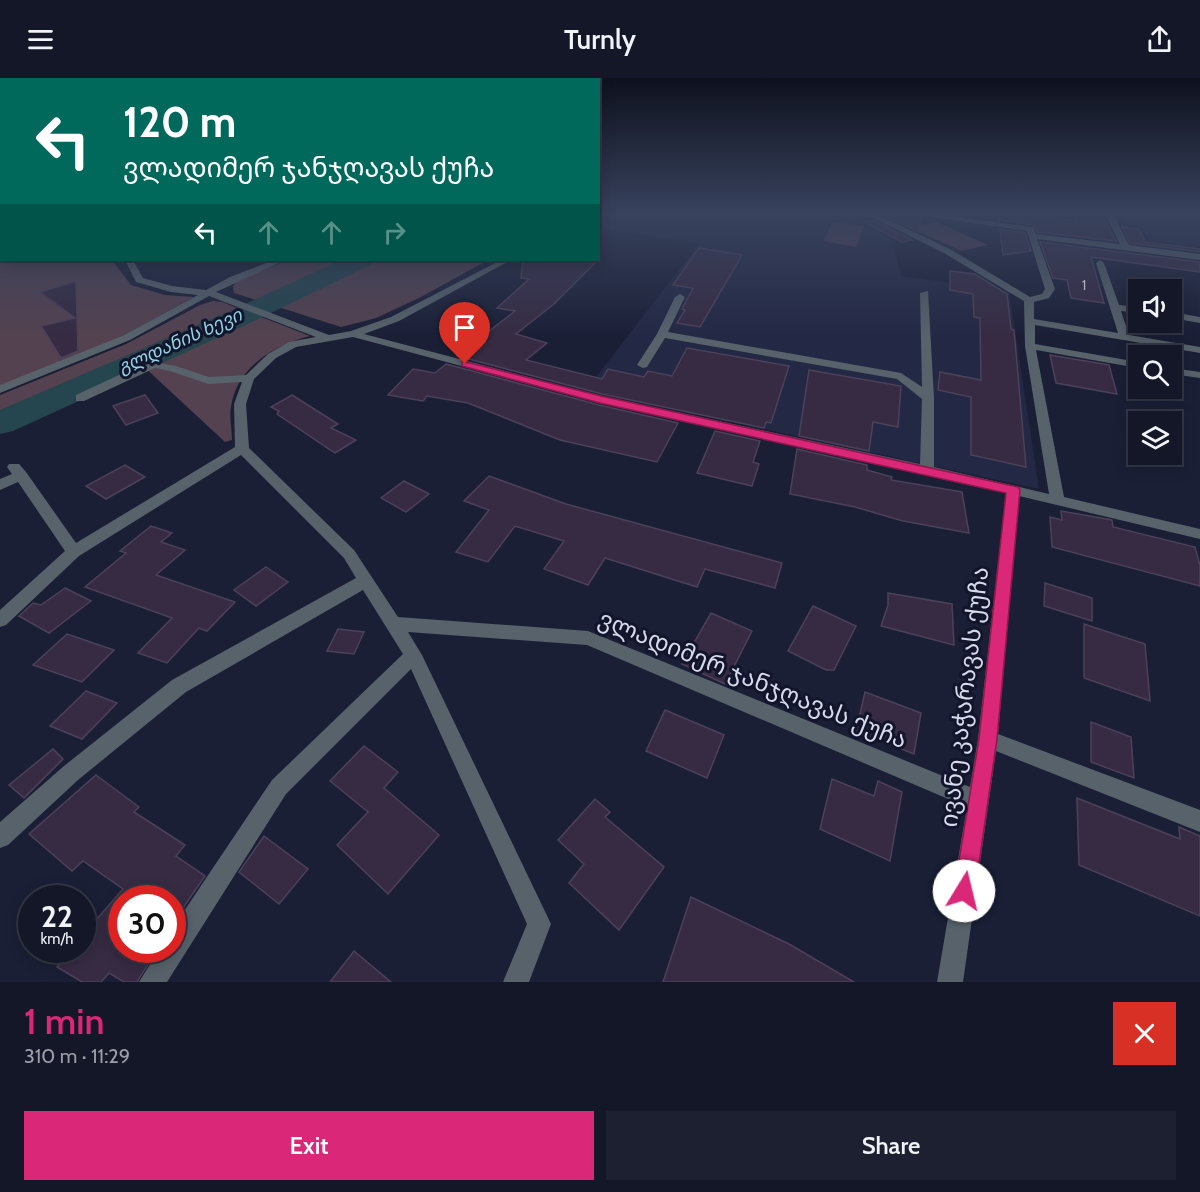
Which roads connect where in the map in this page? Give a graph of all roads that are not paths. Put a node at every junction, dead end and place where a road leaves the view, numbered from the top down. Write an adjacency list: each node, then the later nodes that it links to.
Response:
1 (952, 254): 10 (street)
2 (1039, 254): 10 (street)
3 (130, 261): 7 (street)
4 (278, 261): 7 (street)
5 (505, 261): 16 (street)
6 (1100, 263): 11 (street)
7 (210, 292): 18 (street); 27 (street)
8 (925, 293): 29 (street)
9 (680, 297): 17 (street)
10 (1029, 300): 15 (street)
11 (1115, 307): 12 (street); 19 (street)
12 (1128, 309)
13 (1182, 317): 14 (street)
14 (1200, 320)
15 (1029, 321): 19 (street); 20 (street)
16 (353, 334): 18 (street); 31 (street)
17 (662, 334): 23 (street); 29 (street)
18 (326, 337): 26 (street)
19 (1125, 338): 21 (street)
20 (1030, 346): 22 (street); 34 (street)
21 (1200, 350)
22 (1128, 363)
23 (643, 365)
24 (1182, 372): 25 (street)
25 (1200, 375)
26 (249, 378): 28 (street); 30 (street)
27 (0, 388)
28 (80, 398)
29 (928, 398): 31 (street)
30 (242, 449): 36 (street); 37 (street)
31 (927, 470): 33 (street)
32 (0, 485): 36 (street)
33 (1013, 490): 34 (street); 41 (street, ივანე კაჭარავას ქუჩა)
34 (1057, 500): 35 (street)
35 (1200, 534)
36 (74, 552): 38 (street)
37 (365, 581): 39 (street); 44 (street)
38 (0, 620)
39 (393, 624): 40 (street); 42 (street, ვლადიმერ ჯანჯღავას ქუჩა)
40 (413, 655): 45 (street); 46 (street)
41 (988, 739): 42 (street, ივანე კაჭარავას ქუჩა); 43 (street)
42 (978, 801): 47 (street, ივანე კაჭარავას ქუჩა)
43 (1200, 821)
44 (0, 837)
45 (152, 982)
46 (516, 982)
47 (950, 982)

